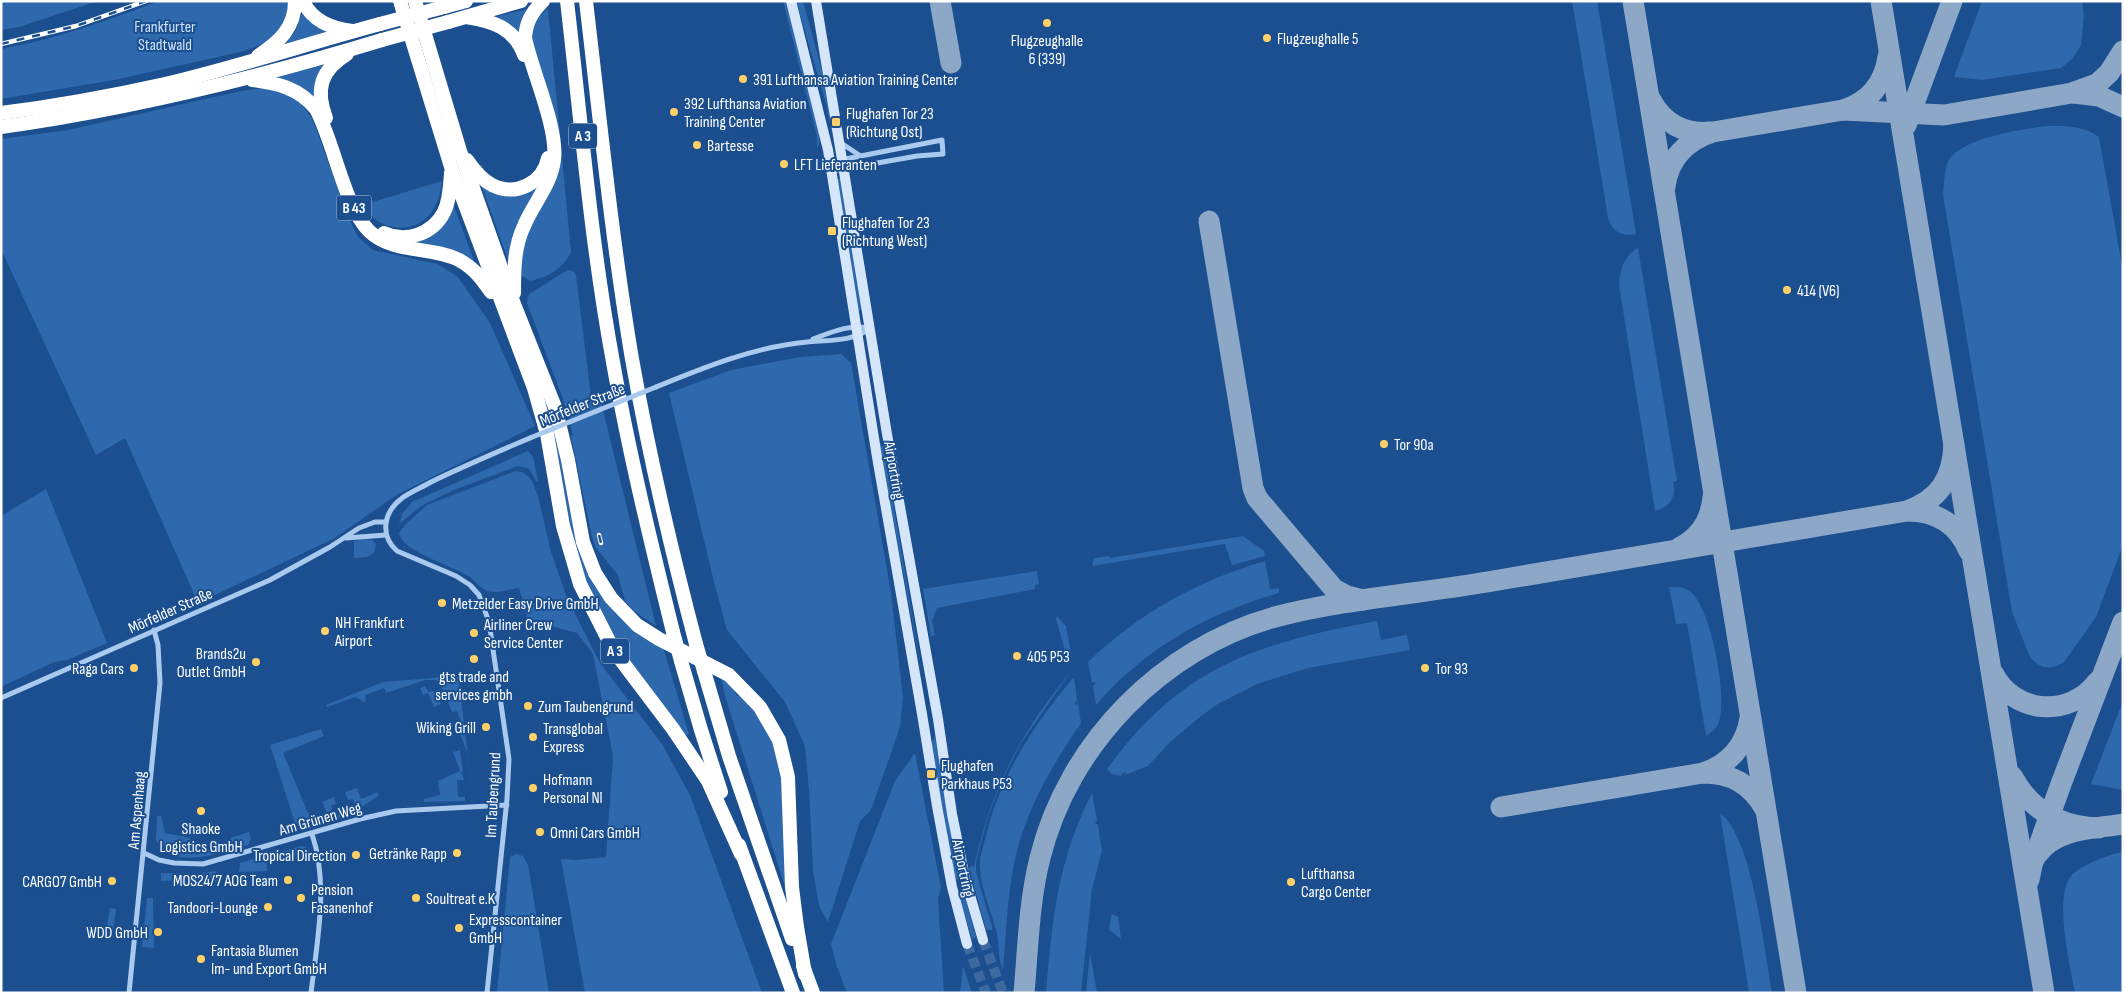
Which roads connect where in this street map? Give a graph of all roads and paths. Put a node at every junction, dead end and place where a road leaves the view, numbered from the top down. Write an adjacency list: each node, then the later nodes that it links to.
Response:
1 (296, 1): 15 (highway)
2 (303, 1): 13 (highway)
3 (400, 1): 24 (highway, B 43)
4 (415, 1): 20 (highway, B 43)
5 (521, 1): 12 (highway, B 43)
6 (567, 1): 38 (highway, A 3, bridge)
7 (586, 1): 41 (highway, A 3, bridge)
8 (791, 1): 23 (street, Airportring)
9 (816, 1): 19 (street, Airportring)
10 (463, 2): 13 (highway, bridge)
11 (542, 2): 25 (highway, B 43)
12 (466, 17): 14 (highway, B 43, bridge); 20 (highway, B 43)
13 (355, 31): 15 (highway)
14 (356, 48): 16 (highway, B 43); 24 (highway, B 43)
15 (249, 62): 17 (highway)
16 (241, 80): 18 (highway, B 43); 25 (highway, B 43)
17 (1, 113)
18 (1, 127)
19 (839, 141): 21 (street); 22 (street, Airportring)
20 (460, 151): 25 (highway, B 43)
21 (859, 156): 22 (street); 22 (street)
22 (843, 164): 23 (street); 23 (street); 26 (street, Airportring)
23 (831, 166): 27 (street, Airportring)
24 (452, 170): 25 (highway, B 43)
25 (509, 307): 29 (highway, B 43); 41 (highway, B 43)
26 (870, 328): 27 (street, Mörfelder Straße); 27 (street, Mörfelder Straße); 39 (street, Airportring)
27 (858, 331): 28 (street, Mörfelder Straße); 28 (street, Mörfelder Straße); 40 (street, Airportring)
28 (805, 342): 30 (street, Mörfelder Straße, bridge)
29 (544, 423): 38 (highway, A 3)
30 (386, 522): 31 (street); 32 (street, Mörfelder Straße)
31 (386, 534): 32 (street, Mörfelder Straße); 35 (street, Im Taubengrund)
32 (345, 538): 33 (street, Mörfelder Straße)
33 (154, 630): 34 (street, Mörfelder Straße); 37 (street, Am Aspenhaag)
34 (1, 698)
35 (507, 805): 36 (street, Am Grünen Weg); 44 (street, Im Taubengrund)
36 (312, 834): 37 (street, Am Grünen Weg); 43 (street)
37 (144, 853): 42 (street, Am Aspenhaag)
38 (742, 854): 45 (highway, A 3)
39 (982, 940)
40 (967, 944)
41 (806, 974): 46 (highway, A 3)
42 (129, 993)
43 (312, 993)
44 (487, 993)
45 (793, 993)
46 (813, 993)

